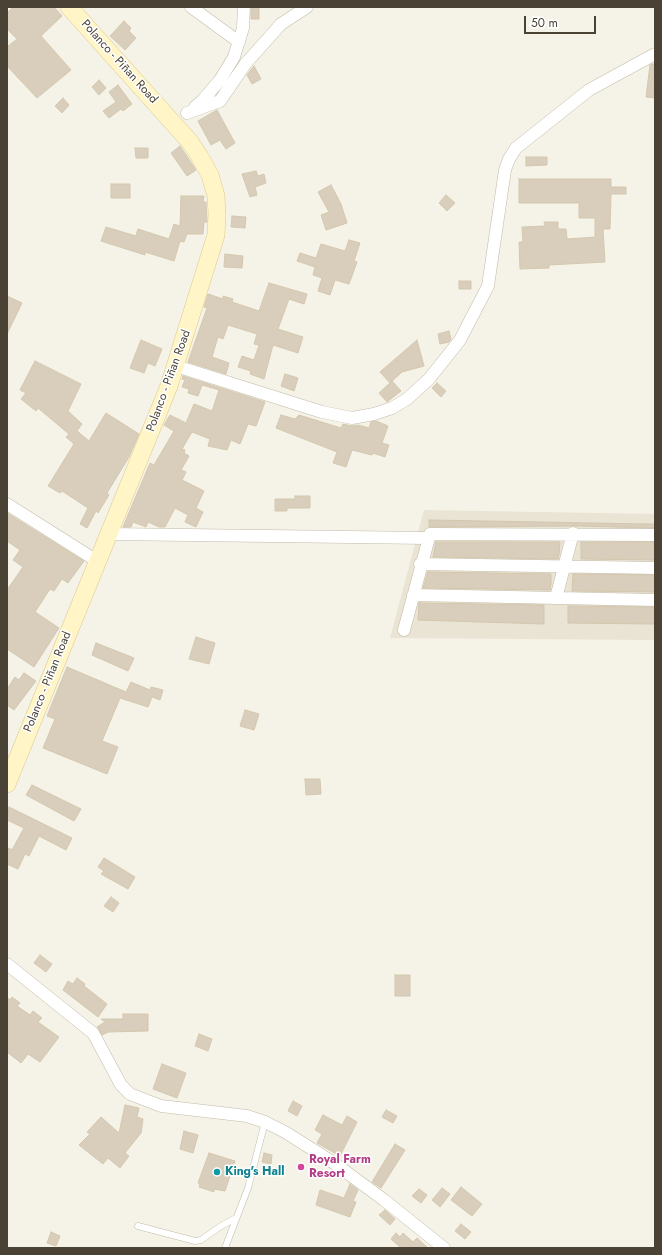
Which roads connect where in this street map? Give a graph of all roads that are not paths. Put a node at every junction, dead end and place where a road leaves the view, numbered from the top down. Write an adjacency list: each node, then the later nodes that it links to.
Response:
1 (69, 7): 8 (main road, Polanco - Piñan Road)
2 (191, 7): 5 (street)
3 (244, 7): 5 (street)
4 (307, 7): 7 (street)
5 (239, 42): 7 (street)
6 (655, 54): 9 (street)
7 (187, 112): 8 (street)
8 (173, 123): 9 (main road, Polanco - Piñan Road)
9 (176, 366): 12 (main road, Polanco - Piñan Road)
10 (7, 504): 15 (street)
11 (573, 533): 13 (street); 14 (street); 17 (street)
12 (108, 534): 14 (street); 15 (main road, Polanco - Piñan Road)
13 (655, 535)
14 (428, 538): 16 (street)
15 (97, 561): 23 (main road, Polanco - Piñan Road)
16 (420, 564): 17 (street); 19 (street)
17 (565, 567): 18 (street); 20 (street)
18 (655, 568)
19 (413, 595): 20 (street); 22 (street)
20 (556, 598): 21 (street)
21 (655, 600)
22 (404, 630)
23 (7, 784)
24 (7, 964): 25 (street)
25 (265, 1122): 26 (lane); 29 (street)
26 (236, 1218): 27 (lane); 28 (lane)
27 (138, 1226)
28 (225, 1248)
29 (444, 1248)

